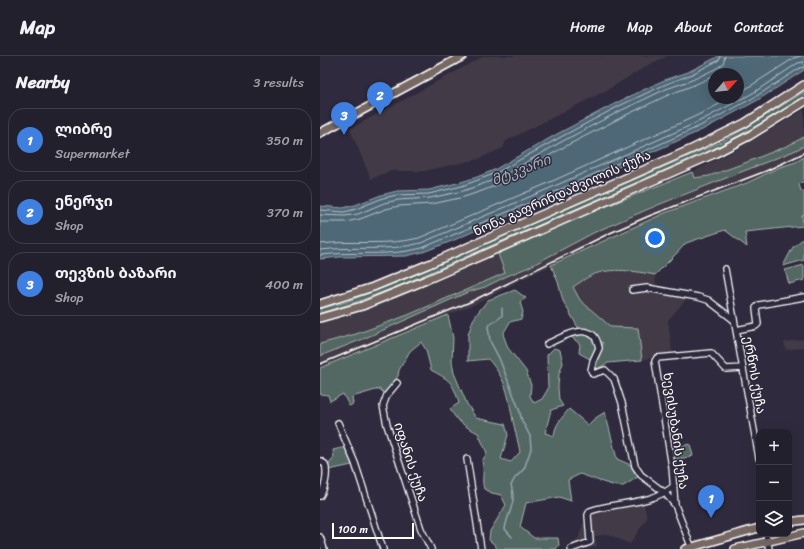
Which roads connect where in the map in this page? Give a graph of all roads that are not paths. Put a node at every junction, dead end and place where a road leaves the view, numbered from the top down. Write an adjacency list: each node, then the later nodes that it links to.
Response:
1 (463, 56): 4 (main road)
2 (804, 85): 8 (main road, ნონა გაფრინდაშვილის ქუჩა)
3 (804, 102): 9 (main road, ნონა გაფრინდაშვილის ქუჩა)
4 (320, 133)
5 (725, 269): 10 (street, ერწოს ქუჩა)
6 (632, 290): 10 (street, ერწოს ქუჩა)
7 (804, 297): 11 (street)
8 (320, 304)
9 (320, 318)
10 (734, 320): 11 (street, ერწოს ქუჩა)
11 (736, 330): 13 (street, ერწოს ქუჩა)
12 (547, 344): 20 (street, ხევისუბანის ქუჩა)
13 (743, 368): 16 (street, ერწოს ქუჩა); 19 (street, ხევისუბანის ქუჩა)
14 (397, 383): 33 (street, იფანის ქუჩა)
15 (338, 423): 32 (street)
16 (756, 441)
17 (467, 459): 34 (street)
18 (320, 461): 21 (street)
19 (674, 486): 20 (street); 22 (street, ხევისუბანის ქუჩა)
20 (665, 493): 22 (street, ხევისუბანის ქუჩა); 35 (street, ხევისუბანის ქუჩა)
21 (320, 496)
22 (675, 505): 30 (street, ხევისუბანის ქუჩა)
23 (804, 520): 24 (main road)
24 (792, 522)
25 (756, 529): 30 (main road)
26 (804, 533): 27 (main road)
27 (792, 534)
28 (320, 537): 31 (street)
29 (766, 537): 36 (main road); 37 (street)
30 (688, 548)
31 (324, 549)
32 (383, 549)
33 (431, 549)
34 (480, 549)
35 (571, 549)
36 (735, 549)
37 (769, 549)

